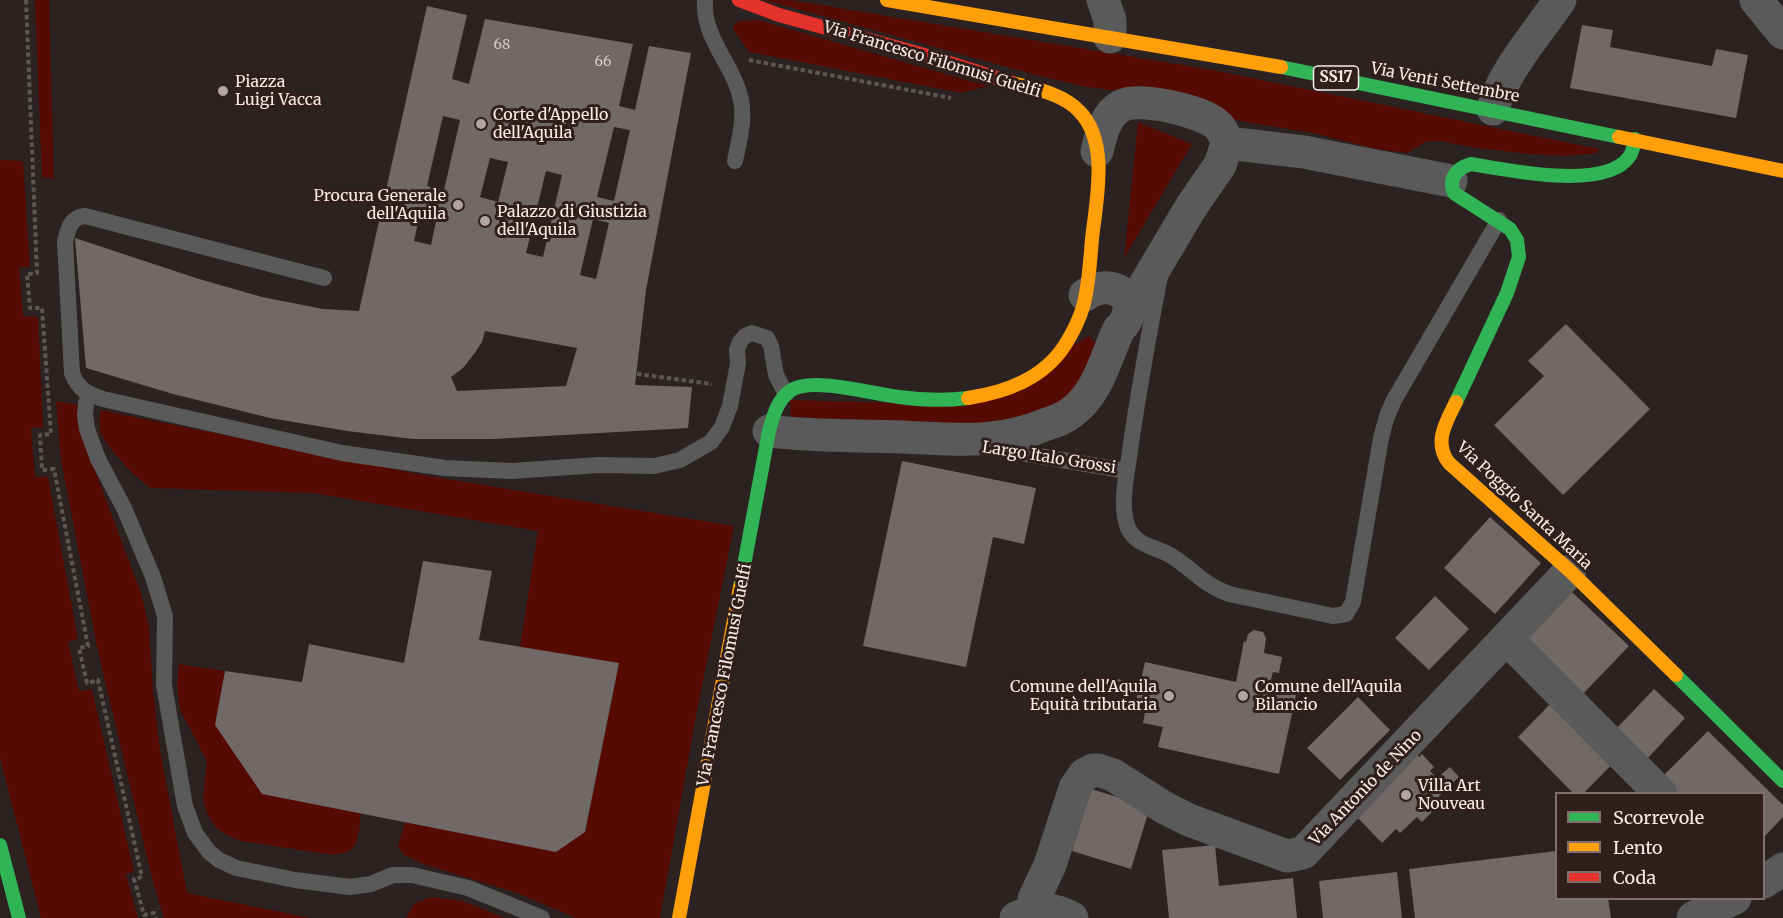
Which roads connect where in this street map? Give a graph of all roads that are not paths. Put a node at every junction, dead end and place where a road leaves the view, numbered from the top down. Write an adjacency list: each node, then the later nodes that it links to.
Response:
1 (705, 0): 13 (lane)
2 (739, 0): 12 (street, Via Francesco Filomusi Guelfi)
3 (887, 0): 8 (street, Via Venti Settembre / SS17)
4 (1103, 0): 8 (street)
5 (1560, 0): 9 (street)
6 (1756, 0): 7 (street)
7 (1783, 33)
8 (1110, 37): 9 (street, Via Venti Settembre / SS17)
9 (1492, 109): 10 (street, Via Venti Settembre / SS17)
10 (1635, 139): 14 (street, Via Venti Settembre / SS17); 15 (street)
11 (1227, 143): 12 (street); 15 (street); 19 (street, Largo Italo Grossi)
12 (1097, 151): 18 (street, Via Francesco Filomusi Guelfi)
13 (735, 161)
14 (1783, 171)
15 (1451, 180): 16 (street, Via Poggio Santa Maria)
16 (1499, 220): 24 (lane); 25 (street, Via Poggio Santa Maria)
17 (324, 278): 21 (lane)
18 (1083, 304): 19 (street); 20 (street, Via Francesco Filomusi Guelfi)
19 (1131, 324): 23 (street); 24 (lane, Largo Italo Grossi)
20 (786, 394): 21 (lane); 22 (street, Via Francesco Filomusi Guelfi)
21 (90, 395): 35 (lane)
22 (770, 431): 23 (street); 36 (street, Via Francesco Filomusi Guelfi)
23 (940, 440): 24 (lane, Largo Italo Grossi)
24 (1128, 471)
25 (1570, 571): 26 (street, Via Antonio de Nino); 27 (street, Via Poggio Santa Maria)
26 (1507, 639): 28 (street); 33 (street, Via Antonio de Nino)
27 (1783, 781)
28 (1659, 792)
29 (0, 845): 34 (street)
30 (1783, 869): 31 (street)
31 (1765, 881)
32 (1731, 900): 38 (street)
33 (1025, 914): 37 (street)
34 (19, 918)
35 (542, 918)
36 (679, 918)
37 (1072, 918)
38 (1693, 918)

